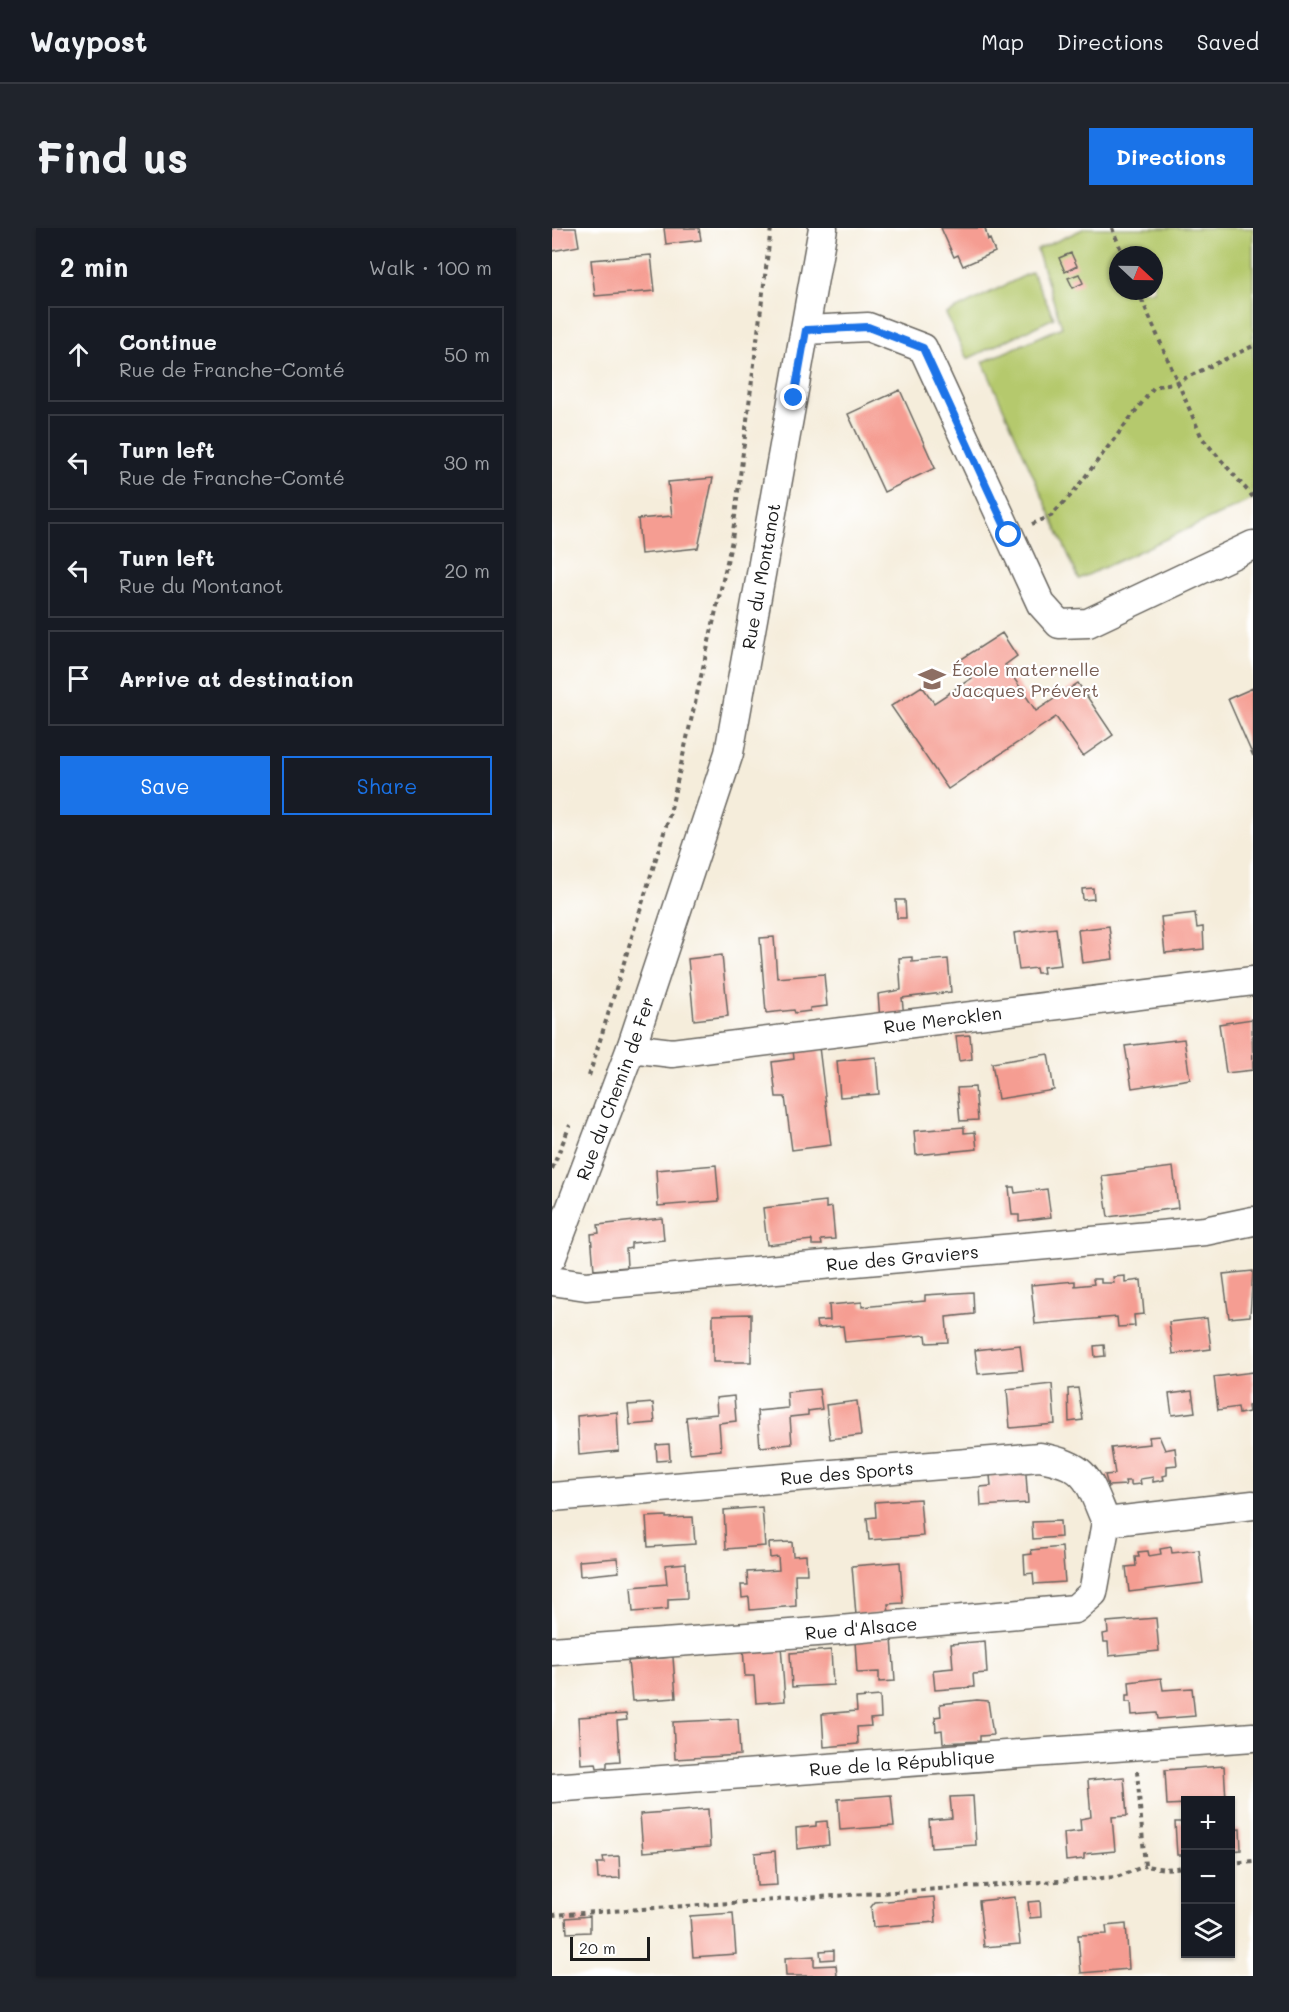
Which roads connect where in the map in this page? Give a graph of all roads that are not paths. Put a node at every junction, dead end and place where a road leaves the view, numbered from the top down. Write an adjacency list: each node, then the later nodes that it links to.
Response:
1 (823, 228): 2 (street, Rue du Montanot)
2 (806, 330): 3 (street); 4 (street, Rue du Montanot)
3 (1253, 544)
4 (676, 919): 6 (street, Rue du Chemin de Fer)
5 (1253, 981): 6 (street, Rue Mercklen)
6 (631, 1048): 8 (street, Rue du Chemin de Fer)
7 (1253, 1221): 9 (street, Rue des Graviers)
8 (552, 1257)
9 (552, 1281)
10 (552, 1497): 12 (street, Rue des Sports)
11 (1253, 1505): 12 (street)
12 (1106, 1522): 13 (street, Rue d'Alsace)
13 (552, 1651)
14 (1253, 1737): 15 (street, Rue de la République)
15 (552, 1788)

